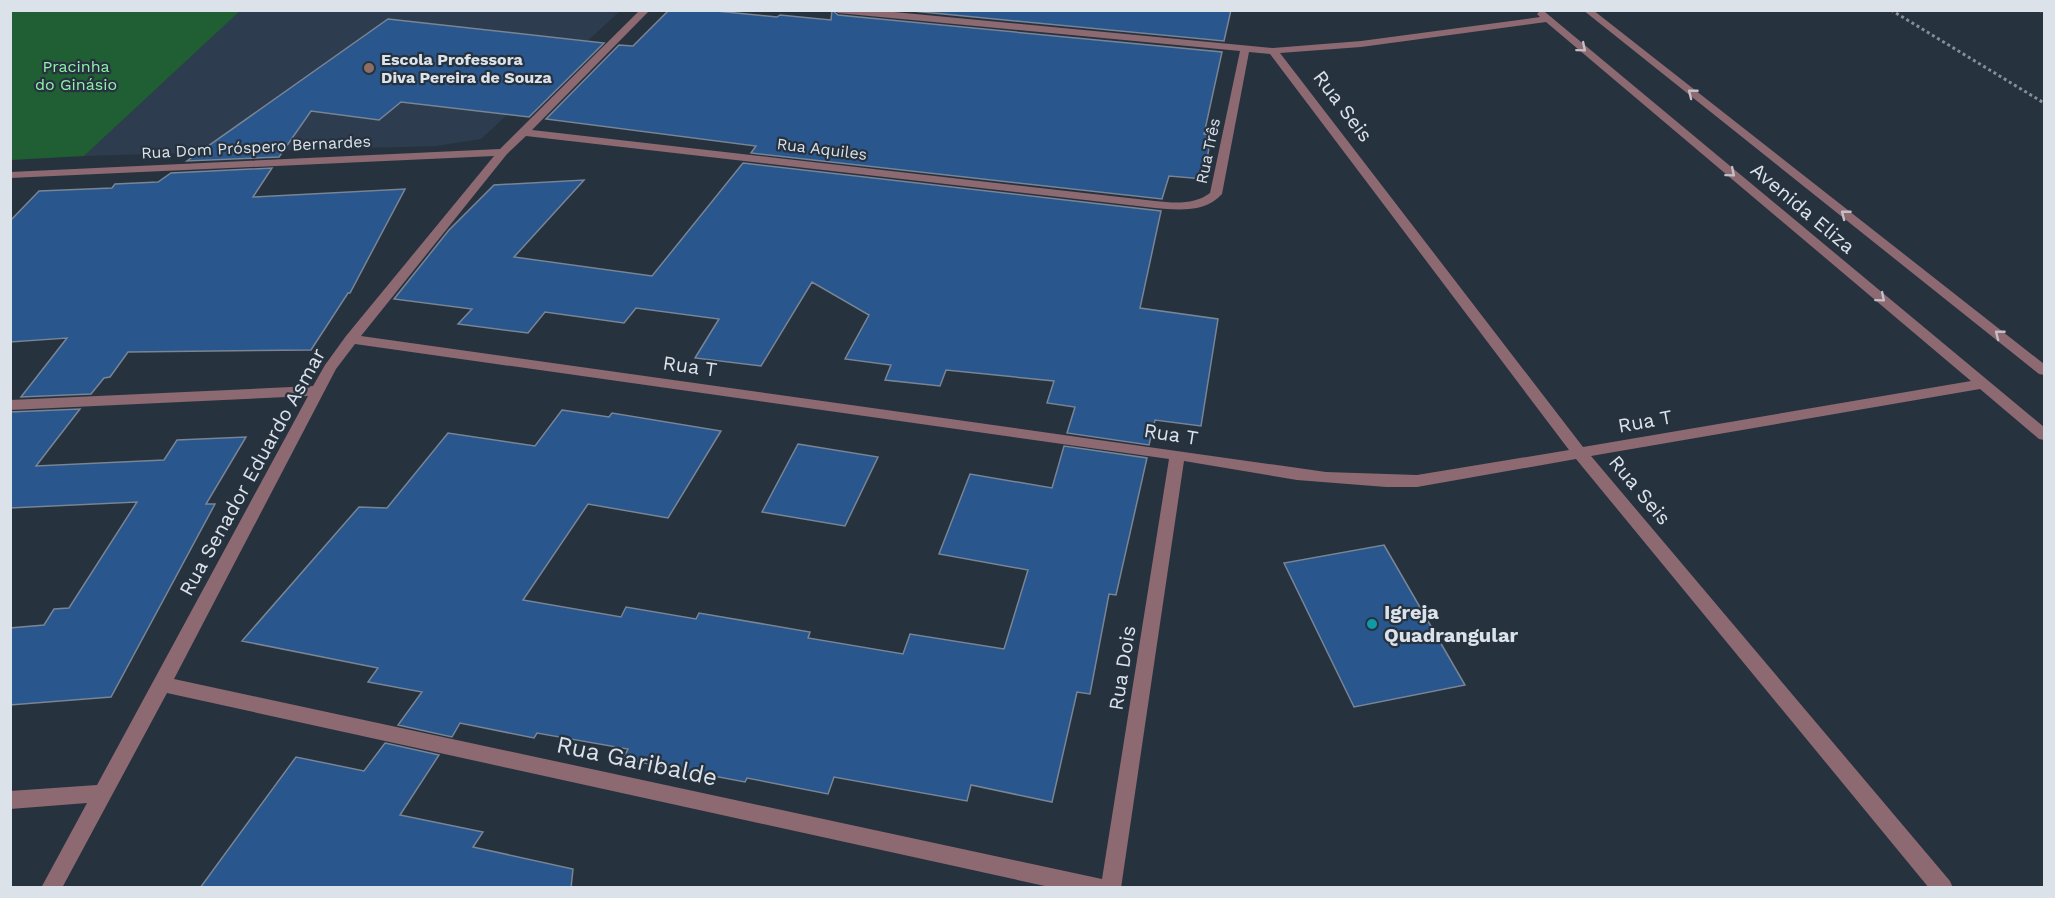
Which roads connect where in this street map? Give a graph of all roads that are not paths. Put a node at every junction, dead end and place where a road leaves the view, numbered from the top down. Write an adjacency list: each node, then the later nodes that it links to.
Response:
1 (646, 10): 8 (street, Rua Senador Eduardo Asmar)
2 (838, 10): 6 (street)
3 (1537, 10): 5 (street, Avenida Eliza)
4 (1587, 10): 13 (street, Avenida Eliza, one-way to 4)
5 (1548, 19): 7 (street); 14 (street, Avenida Eliza, one-way to 14)
6 (1245, 49): 7 (street); 11 (street, Rua Três)
7 (1273, 51): 18 (street, Rua Seis)
8 (523, 132): 9 (street, Rua Senador Eduardo Asmar); 11 (street, Rua Aquiles)
9 (503, 152): 10 (street, Rua Dom Próspero Bernardes); 12 (street, Rua Senador Eduardo Asmar)
10 (10, 175)
11 (1117, 200)
12 (351, 339): 15 (street, Rua Senador Eduardo Asmar); 19 (street, Rua T)
13 (2044, 371)
14 (1983, 384): 17 (street, Avenida Eliza); 18 (street, Rua T)
15 (316, 391): 16 (street); 20 (street, Rua Senador Eduardo Asmar)
16 (10, 405)
17 (2044, 435)
18 (1580, 453): 19 (street, Rua T); 26 (street, Rua Seis)
19 (1177, 455): 25 (street, Rua Dois)
20 (162, 684): 21 (street, Rua Senador Eduardo Asmar); 24 (street, Rua Garibalde)
21 (102, 793): 22 (street); 23 (street, Rua Senador Eduardo Asmar)
22 (10, 800)
23 (51, 888)
24 (1101, 888)
25 (1111, 888)
26 (1943, 888)

